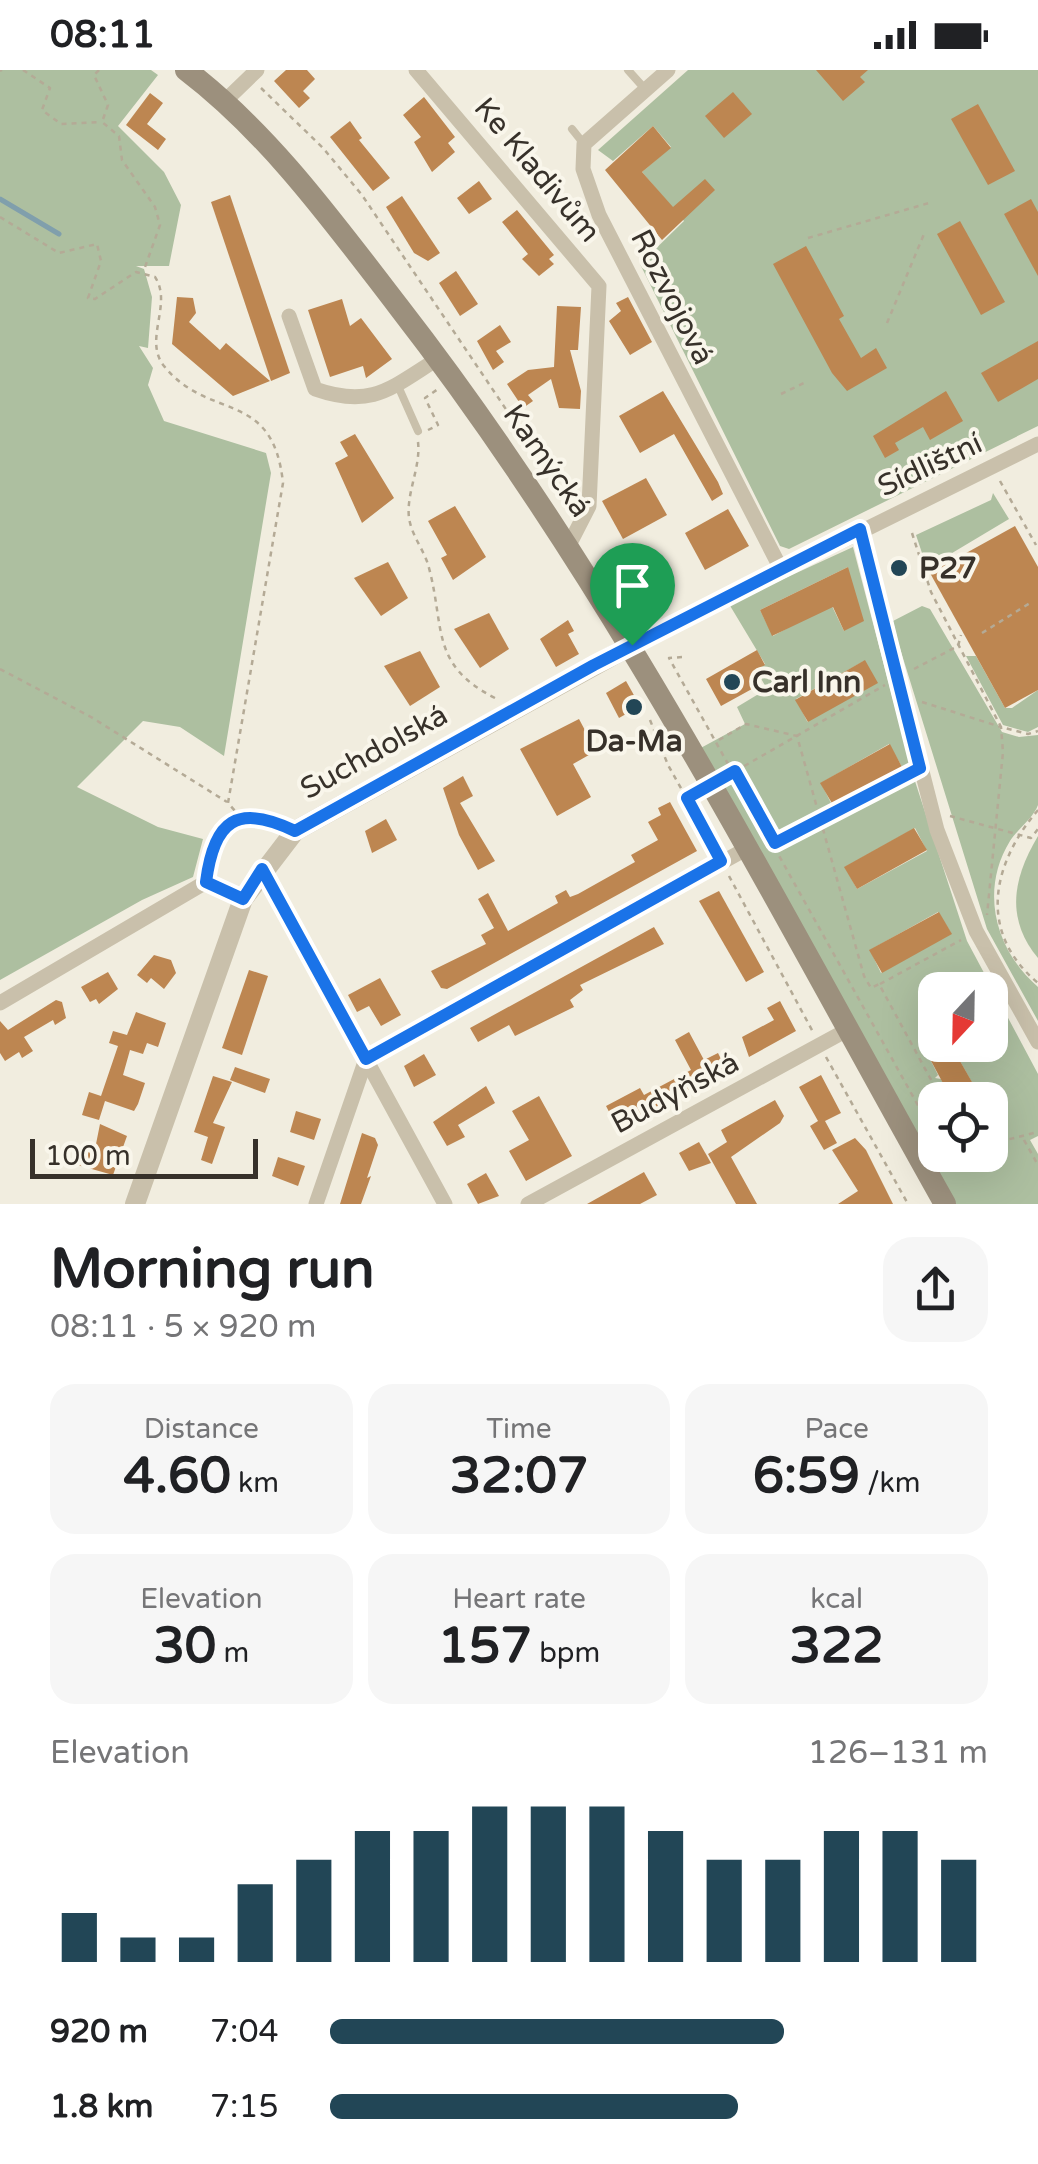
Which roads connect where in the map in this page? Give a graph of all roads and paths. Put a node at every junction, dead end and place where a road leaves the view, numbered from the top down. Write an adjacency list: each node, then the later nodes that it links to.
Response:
1 (23, 70): 10 (path)
2 (99, 70): 10 (path)
3 (186, 70): 9 (main road, Kamýcká)
4 (416, 70): 28 (street, Ke Kladivům)
5 (628, 70): 8 (lane)
6 (668, 70): 8 (street)
7 (253, 74): 9 (street); 28 (path)
8 (646, 89): 12 (street)
9 (226, 100): 20 (main road, Kamýcká)
10 (102, 122): 17 (path)
11 (572, 129): 12 (lane)
12 (584, 144): 33 (street, Rozvojová)
13 (929, 203): 16 (path)
14 (0, 217): 17 (path)
15 (924, 234): 19 (path)
16 (808, 238)
17 (144, 270): 53 (path)
18 (289, 316): 22 (street)
19 (887, 323)
20 (439, 358): 22 (street); 31 (main road, Kamýcká)
21 (806, 382): 24 (path)
22 (398, 386): 25 (lane)
23 (438, 389): 43 (path)
24 (782, 394)
25 (418, 432)
26 (1038, 444): 27 (street, Sídlištní)
27 (992, 466): 29 (street, Sídlištní); 32 (path)
28 (584, 524): 31 (street, Ke Kladivům)
29 (860, 529): 33 (street, Sídlištní); 41 (street)
30 (912, 533): 38 (path)
31 (569, 545): 37 (main road, Kamýcká)
32 (1037, 546)
33 (781, 569): 37 (street, Sídlištní)
34 (1030, 603): 35 (path)
35 (982, 633)
36 (961, 635): 38 (path)
37 (632, 645): 43 (street, Suchdolská); 51 (main road, Kamýcká)
38 (958, 646): 41 (path); 45 (path)
39 (682, 657): 48 (path)
40 (0, 669): 53 (path)
41 (896, 678): 42 (street); 47 (path)
42 (902, 696): 45 (path); 49 (street)
43 (520, 706): 59 (street, Suchdolská)
44 (648, 717): 52 (path)
45 (1001, 727): 46 (path)
46 (1038, 731)
47 (796, 736): 48 (path); 50 (path); 56 (path)
48 (718, 740): 50 (path)
49 (920, 768): 56 (path); 57 (street)
50 (735, 771): 51 (path); 61 (path)
51 (710, 785): 52 (path); 62 (main road, Kamýcká)
52 (687, 798): 63 (path)
53 (228, 802): 55 (path)
54 (1038, 810): 60 (path)
55 (241, 817): 59 (lane); 65 (lane)
56 (822, 820): 61 (path); 73 (path)
57 (934, 821): 60 (path); 70 (street)
58 (1038, 830): 60 (path)
59 (295, 831): 64 (street, Suchdolská)
60 (1019, 832): 67 (path)
61 (775, 843): 74 (path)
62 (746, 849): 63 (street); 69 (main road, Kamýcká)
63 (721, 861): 71 (path); 72 (street)
64 (262, 869): 66 (street, Suchdolská); 72 (street)
65 (206, 882): 66 (street); 68 (street)
66 (243, 899): 79 (street, Suchdolská)
67 (1038, 983)
68 (0, 1002)
69 (847, 1030): 71 (street, Budyňská); 84 (main road, Kamýcká)
70 (1038, 1042)
71 (820, 1046): 82 (street, Budyňská); 83 (path)
72 (366, 1059): 80 (street); 81 (street)
73 (932, 1082)
74 (918, 1105)
75 (1038, 1132): 76 (path)
76 (1023, 1139): 77 (path); 78 (path)
77 (1008, 1141)
78 (1038, 1165)
79 (135, 1204)
80 (316, 1204)
81 (446, 1204)
82 (528, 1204)
83 (908, 1204)
84 (945, 1204)

